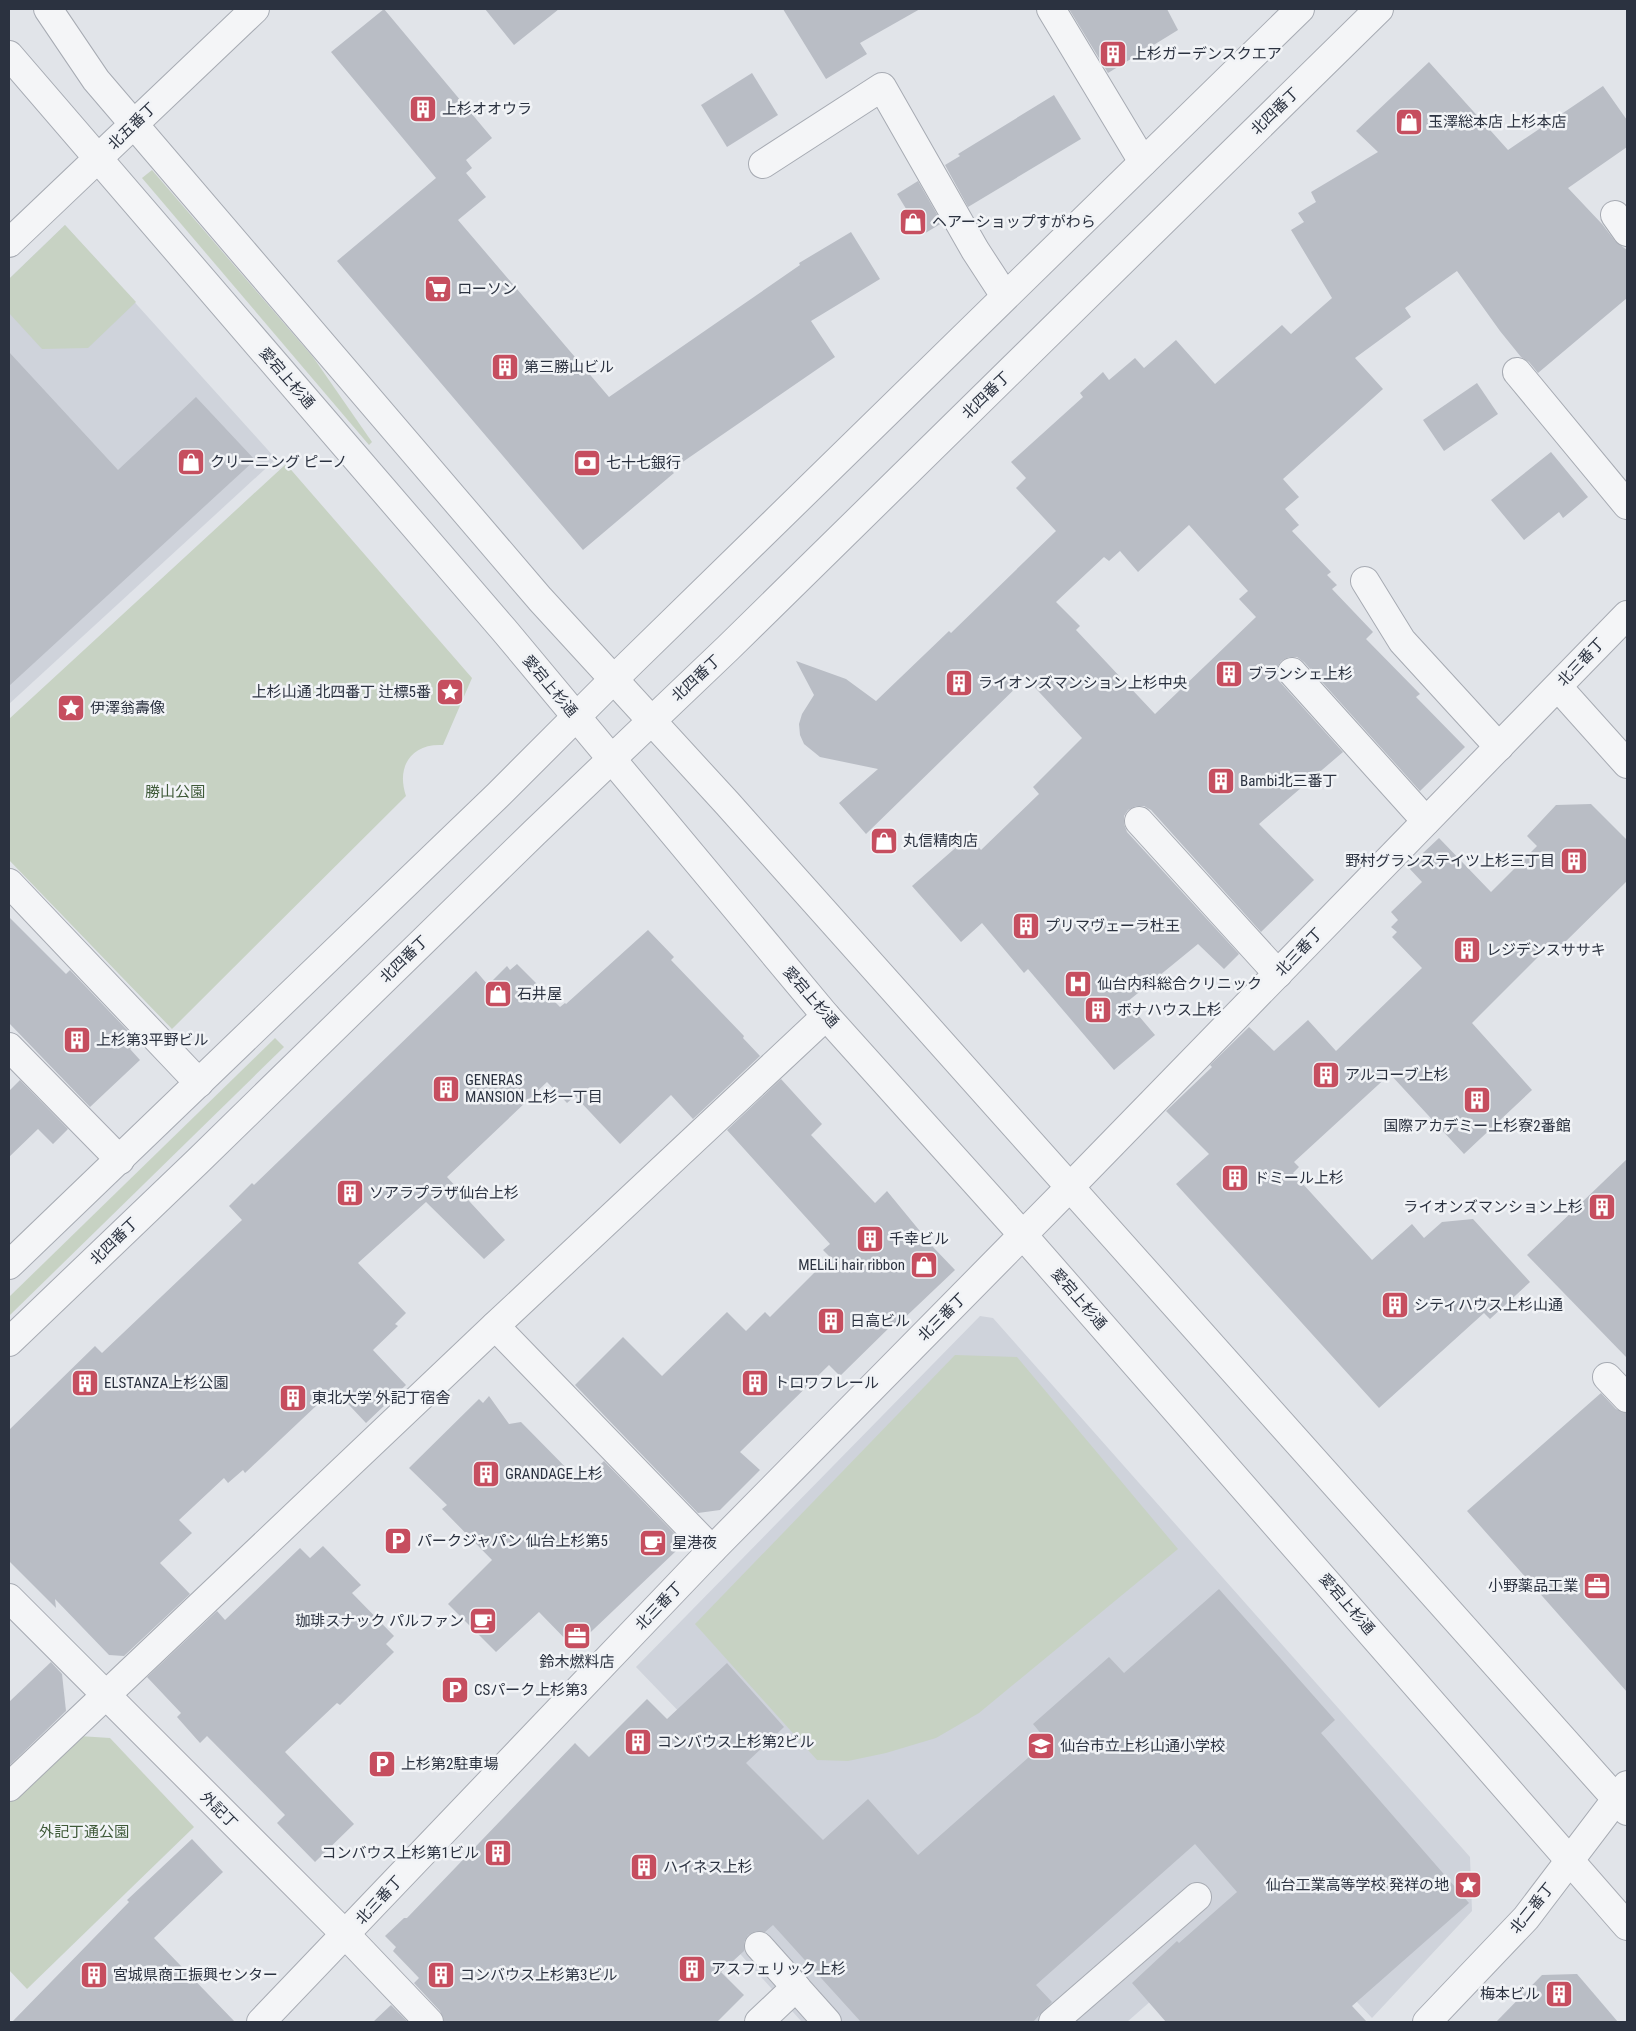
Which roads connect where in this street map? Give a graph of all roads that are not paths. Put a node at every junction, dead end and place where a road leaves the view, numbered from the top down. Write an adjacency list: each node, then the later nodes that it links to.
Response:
1 (48, 9): 7 (street)
2 (255, 9): 7 (street, 北五番丁)
3 (1051, 9): 9 (street)
4 (1300, 9): 9 (street)
5 (1379, 9): 21 (street, 北四番丁)
6 (9, 55): 8 (street, 愛宕上杉通)
7 (135, 124): 8 (street, 北五番丁); 18 (street)
8 (99, 158): 11 (street, 北五番丁); 20 (street, 愛宕上杉通)
9 (1143, 162): 12 (street)
10 (763, 164): 12 (street)
11 (9, 243)
12 (1005, 296): 18 (street)
13 (1517, 372): 14 (street)
14 (1627, 505)
15 (1365, 581): 22 (street)
16 (1627, 615): 19 (street, 北三番丁)
17 (1292, 672): 26 (street)
18 (614, 679): 20 (street); 21 (street)
19 (1558, 687): 22 (street, 北三番丁); 24 (street)
20 (576, 717): 23 (street, 愛宕上杉通); 31 (street)
21 (652, 720): 23 (street, 北四番丁); 33 (street)
22 (1499, 747): 26 (street, 北三番丁)
23 (611, 760): 29 (street, 愛宕上杉通); 37 (street, 北四番丁)
24 (1627, 764)
25 (1139, 821): 28 (street)
26 (1426, 821): 28 (street, 北三番丁)
27 (9, 883): 31 (street)
28 (1278, 974): 33 (street, 北三番丁)
29 (826, 1016): 34 (street, 愛宕上杉通); 36 (street)
30 (9, 1047): 32 (street)
31 (199, 1083): 32 (street)
32 (120, 1160): 35 (street)
33 (1069, 1188): 34 (street, 北三番丁); 44 (street)
34 (1022, 1234): 40 (street, 北三番丁); 45 (street, 愛宕上杉通)
35 (9, 1265)
36 (495, 1326): 40 (street); 42 (street)
37 (9, 1342)
38 (1607, 1377): 39 (street)
39 (1627, 1398)
40 (712, 1550): 48 (street, 北三番丁)
41 (9, 1598): 42 (street, 外記丁)
42 (104, 1695): 43 (street); 48 (street, 外記丁)
43 (9, 1787)
44 (1624, 1798): 45 (street, 北二番丁)
45 (1571, 1860): 47 (street, 愛宕上杉通); 56 (street, 北二番丁)
46 (1197, 1897): 55 (street)
47 (1627, 1926)
48 (346, 1935): 51 (street, 北三番丁); 52 (street, 外記丁)
49 (759, 1946): 50 (street)
50 (789, 1994): 53 (street); 54 (street)
51 (261, 2022)
52 (429, 2022)
53 (759, 2022)
54 (827, 2022)
55 (1053, 2022)
56 (1427, 2022)

